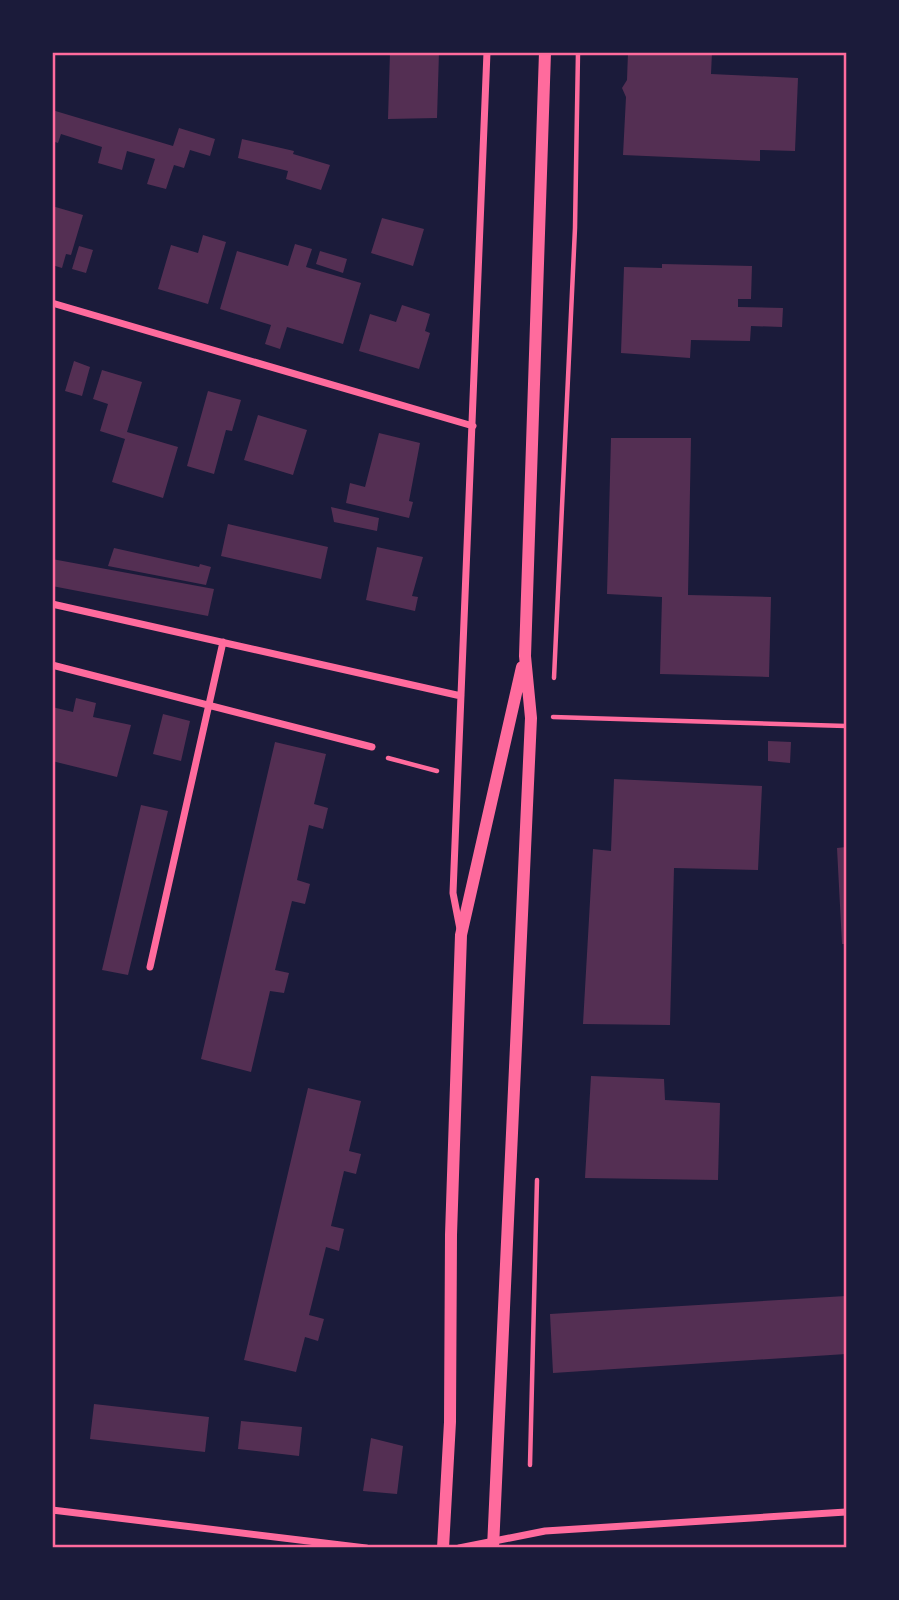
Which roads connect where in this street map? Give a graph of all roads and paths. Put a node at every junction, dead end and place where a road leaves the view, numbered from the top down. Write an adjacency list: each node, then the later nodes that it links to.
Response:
1 (487, 52): 4 (street)
2 (545, 52): 7 (street)
3 (52, 303): 4 (street)
4 (473, 426): 9 (street)
5 (52, 604): 6 (street)
6 (223, 642): 9 (street); 10 (street)
7 (525, 656): 16 (street); 22 (street)
8 (52, 665): 10 (street)
9 (461, 696): 15 (street)
10 (211, 705): 13 (street); 17 (street)
11 (552, 717): 12 (path)
12 (846, 726)
13 (372, 747)
14 (383, 757): 15 (path)
15 (458, 776): 16 (street)
16 (461, 934): 24 (street)
17 (150, 967)
18 (529, 1447): 19 (path)
19 (530, 1465)
20 (52, 1510): 23 (street)
21 (846, 1512): 22 (street)
22 (493, 1544): 25 (street)
23 (366, 1548)
24 (443, 1548)
25 (458, 1548)

